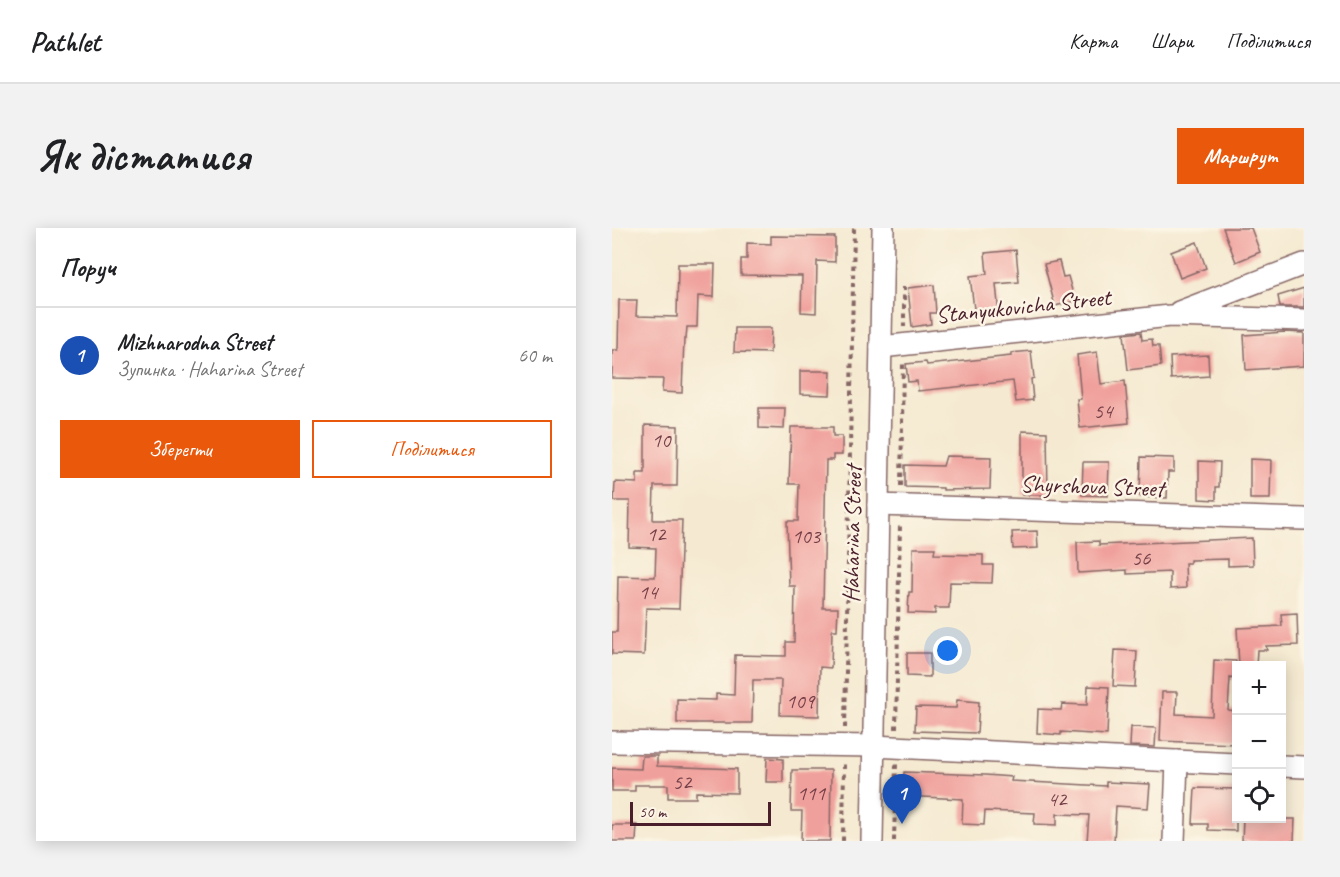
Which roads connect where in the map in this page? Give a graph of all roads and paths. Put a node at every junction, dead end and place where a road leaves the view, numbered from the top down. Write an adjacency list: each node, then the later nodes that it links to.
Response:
1 (854, 228): 13 (path)
2 (883, 228): 8 (street, Haharina Street)
3 (1304, 264): 5 (street, Stanyukovicha Street)
4 (904, 286): 7 (path)
5 (1170, 316): 6 (street, Stanyukovicha Street); 7 (street, Stanyukovicha Street)
6 (1304, 320)
7 (904, 344): 8 (street, Stanyukovicha Street); 10 (path)
8 (881, 346): 9 (street, Haharina Street)
9 (878, 505): 10 (street, Shyrshova Street); 14 (street, Haharina Street)
10 (900, 506): 11 (street, Shyrshova Street); 15 (path)
11 (1304, 519)
12 (612, 742): 13 (street)
13 (844, 746): 14 (street); 20 (path)
14 (873, 746): 15 (street); 21 (street, Haharina Street)
15 (896, 747): 16 (street); 22 (path)
16 (1177, 761): 17 (street); 23 (street)
17 (1232, 764)
18 (1286, 766): 19 (street)
19 (1304, 767)
20 (843, 841)
21 (872, 841)
22 (894, 841)
23 (1174, 841)

